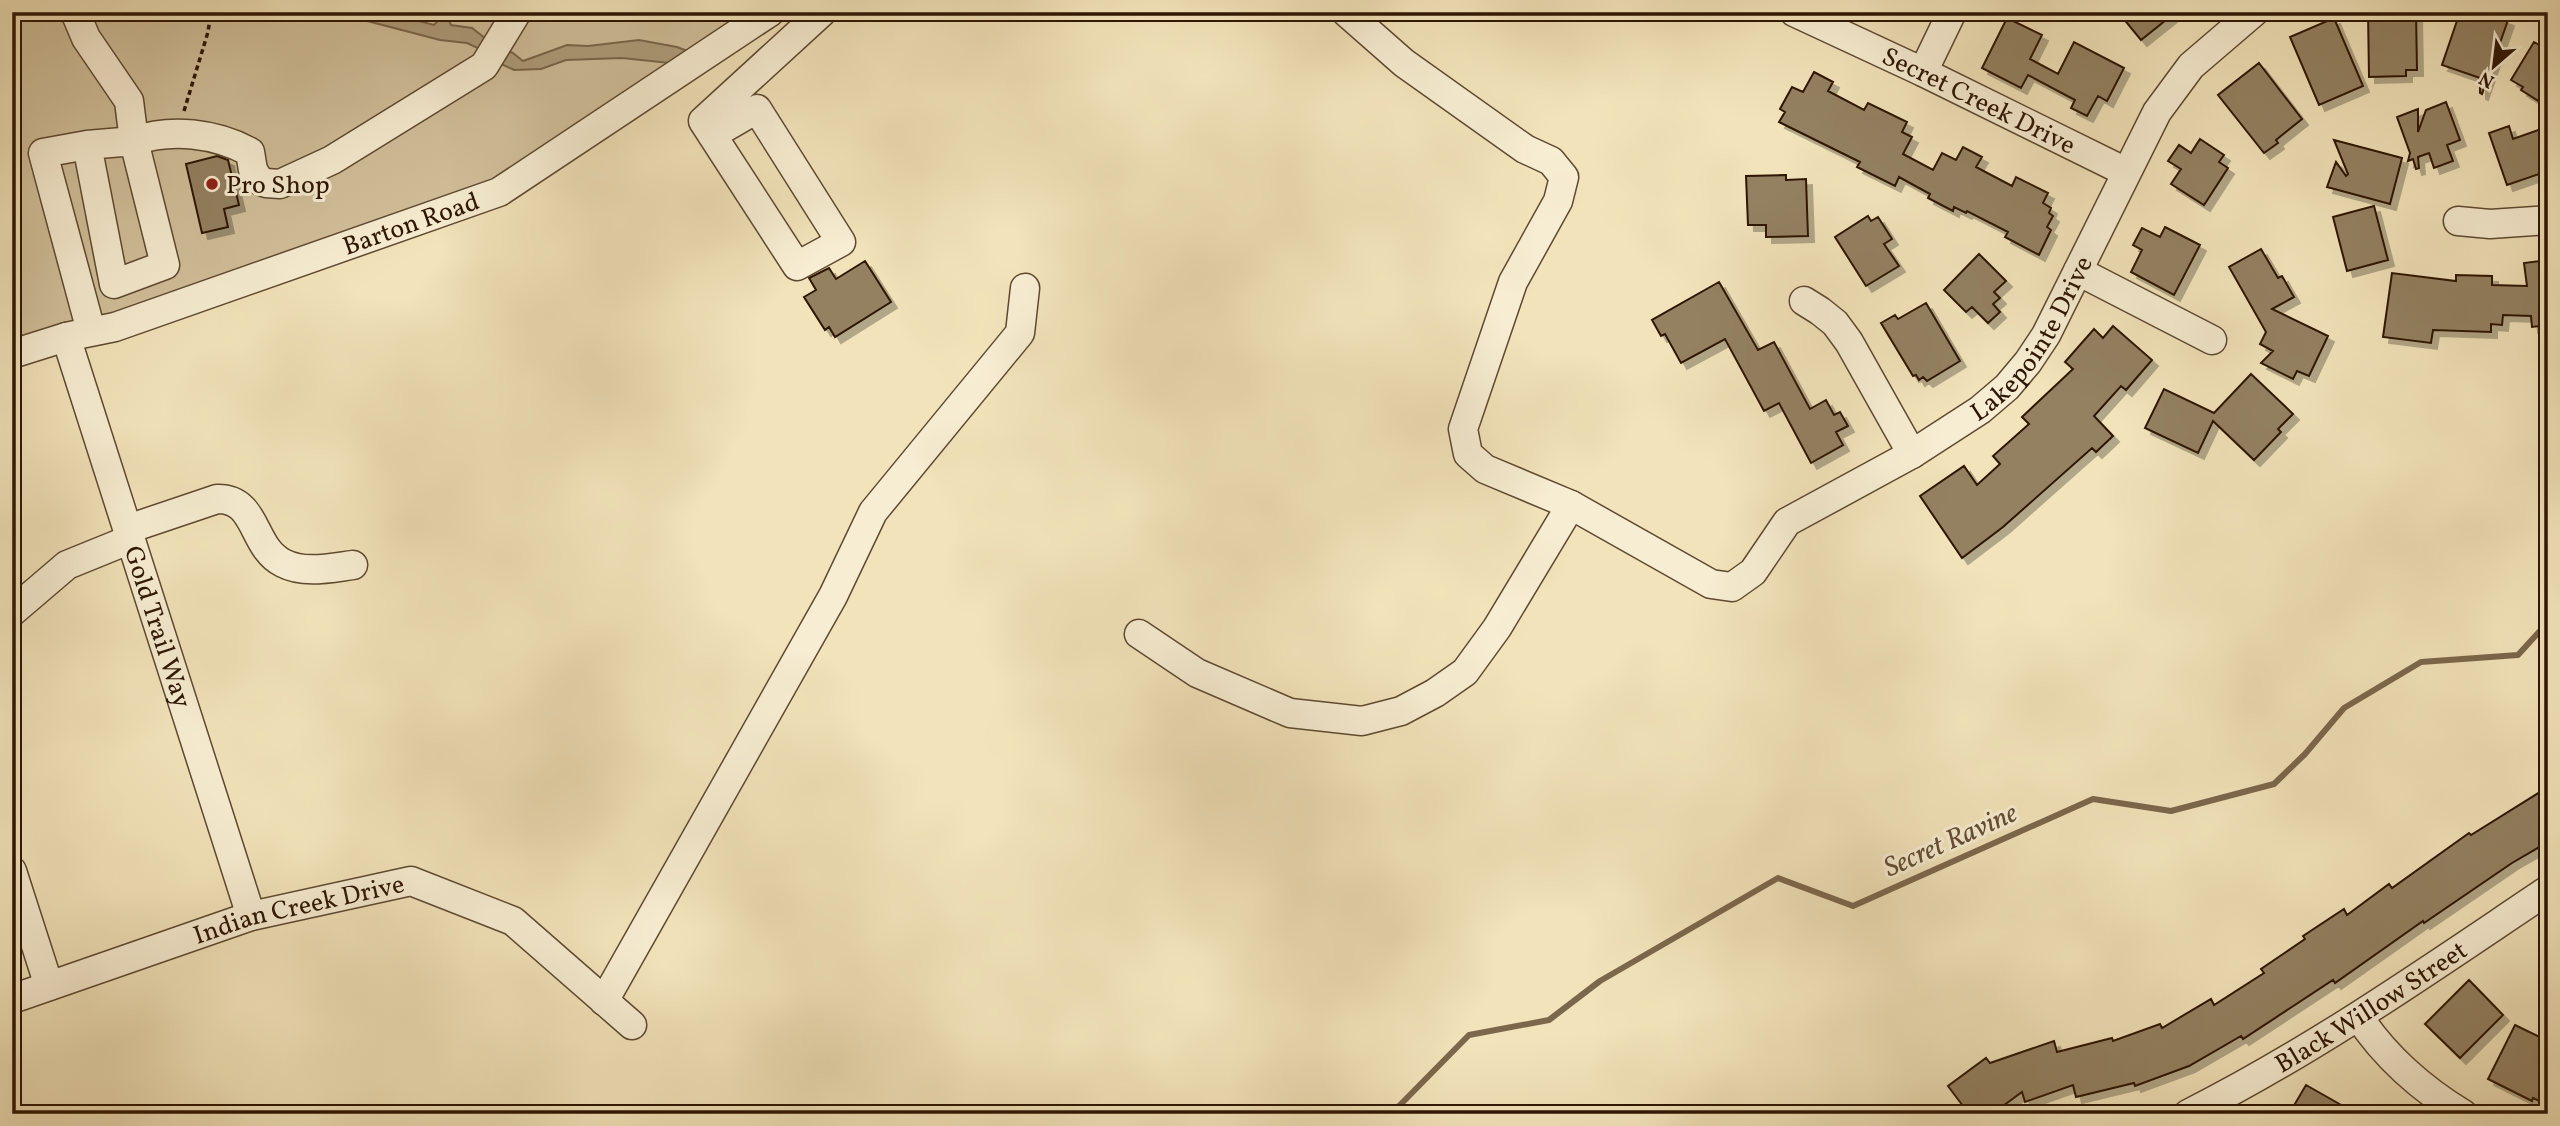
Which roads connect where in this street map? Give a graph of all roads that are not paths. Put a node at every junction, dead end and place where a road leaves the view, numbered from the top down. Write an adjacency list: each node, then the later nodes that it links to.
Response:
1 (75, 12): 11 (street)
2 (517, 12): 11 (street)
3 (771, 12): 21 (street, Barton Road)
4 (822, 12): 10 (street)
5 (1346, 12): 25 (street)
6 (1794, 12): 9 (street, Secret Creek Drive)
7 (1952, 12): 9 (street)
8 (2254, 12): 13 (street, Lakepointe Drive)
9 (1923, 72): 13 (street, Secret Creek Drive)
10 (712, 135): 10 (street)
11 (134, 141): 12 (street); 17 (street)
12 (87, 145): 17 (street); 19 (street, Gold Trail Way)
13 (2126, 172): 16 (street, Lakepointe Drive)
14 (2548, 220): 15 (street)
15 (2458, 221)
16 (2078, 271): 22 (street); 24 (street, Lakepointe Drive)
17 (114, 284): 19 (street)
18 (1025, 288): 35 (street)
19 (80, 292): 21 (street, Gold Trail Way)
20 (1804, 301): 24 (street)
21 (79, 334): 23 (street, Barton Road); 26 (street, Gold Trail Way)
22 (2212, 340)
23 (12, 354)
24 (1912, 454): 25 (street, Lakepointe Drive)
25 (1571, 505): 29 (street)
26 (129, 534): 27 (street); 28 (street); 32 (street, Gold Trail Way)
27 (353, 565)
28 (12, 612)
29 (1139, 634)
30 (12, 871): 33 (street)
31 (2548, 890): 36 (street, Black Willow Street)
32 (251, 916): 33 (street, Indian Creek Drive); 35 (street, Indian Creek Drive)
33 (49, 986): 34 (street, Indian Creek Drive)
34 (12, 999)
35 (604, 1001): 37 (street, Indian Creek Drive)
36 (2359, 1017): 38 (street, Black Willow Street); 39 (street)
37 (632, 1025)
38 (2188, 1114)
39 (2463, 1114)

